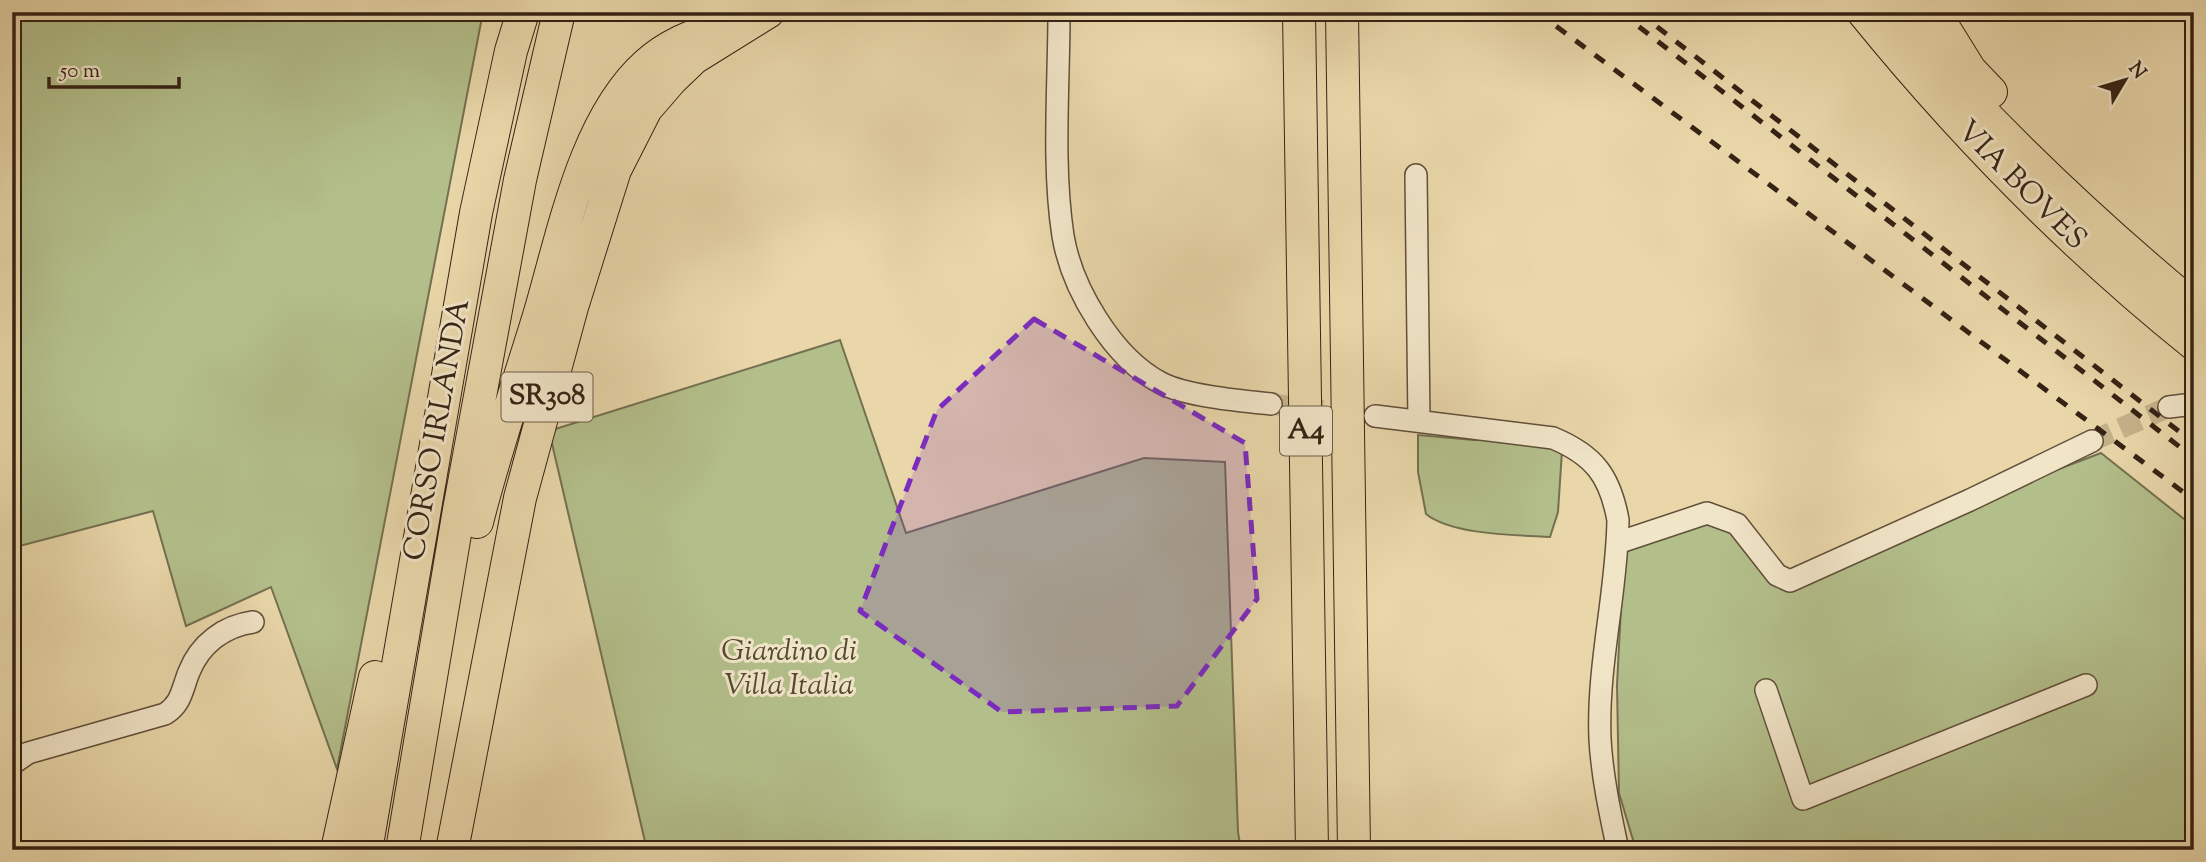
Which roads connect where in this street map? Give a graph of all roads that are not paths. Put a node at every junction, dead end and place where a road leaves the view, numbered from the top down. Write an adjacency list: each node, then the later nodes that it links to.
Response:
1 (500, 12): 13 (highway)
2 (523, 12): 13 (highway, CORSO IRLANDA)
3 (559, 12): 26 (highway, CORSO IRLANDA / SR308)
4 (760, 12): 26 (highway)
5 (768, 12): 33 (highway, SR308)
6 (1059, 12): 17 (street)
7 (1298, 12): 34 (highway, A4)
8 (1342, 12): 35 (highway, A4)
9 (1863, 12): 16 (highway, VIA BOVES)
10 (1891, 12): 14 (highway, VIA BOVES)
11 (1934, 12): 14 (highway, VIA BOVES)
12 (1416, 175): 21 (street)
13 (476, 213): 23 (highway, CORSO IRLANDA)
14 (2166, 284): 15 (highway, VIA BOVES)
15 (2194, 307)
16 (2194, 344)
17 (1271, 404)
18 (2169, 407): 19 (street)
19 (2194, 409)
20 (1375, 416): 21 (street)
21 (1419, 421): 24 (street)
22 (2092, 441): 24 (street)
23 (422, 522): 30 (highway); 31 (highway, CORSO IRLANDA)
24 (1618, 543): 36 (street)
25 (253, 622): 29 (street)
26 (430, 681): 32 (highway, CORSO IRLANDA / SR308)
27 (2086, 685): 28 (street)
28 (1766, 690)
29 (12, 764)
30 (337, 850)
31 (366, 850)
32 (402, 850)
33 (452, 850)
34 (1312, 850)
35 (1354, 850)
36 (1618, 850)

